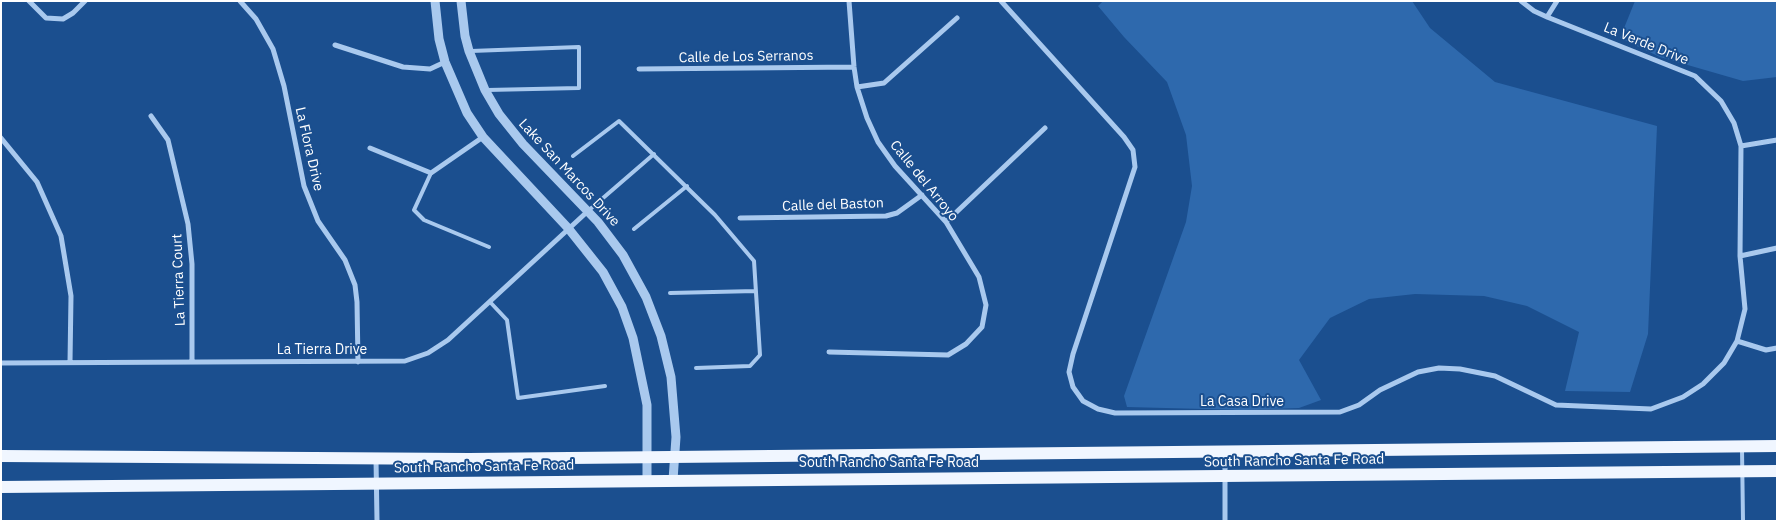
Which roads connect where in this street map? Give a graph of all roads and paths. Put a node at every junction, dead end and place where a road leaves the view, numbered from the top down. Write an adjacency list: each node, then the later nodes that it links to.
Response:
1 (30, 1): 2 (street)
2 (86, 1)
3 (240, 1): 47 (street, La Flora Drive)
4 (435, 1): 14 (street)
5 (461, 1): 13 (street, Lake San Marcos Drive)
6 (849, 1): 15 (street, Calle del Arroyo)
7 (1001, 1): 42 (street, La Casa Drive)
8 (1521, 1): 10 (street, La Verde Drive)
9 (1557, 1): 10 (street)
10 (1547, 17): 24 (street, La Verde Drive)
11 (957, 18): 17 (street)
12 (335, 45): 14 (street)
13 (468, 51): 18 (street, Lake San Marcos Drive); 18 (lane)
14 (445, 62): 21 (street)
15 (854, 67): 16 (street, Calle de Los Serranos); 17 (street, Calle del Arroyo)
16 (639, 69)
17 (857, 87): 30 (street, Calle del Arroyo)
18 (485, 90): 31 (street, Lake San Marcos Drive)
19 (152, 116): 46 (street, La Tierra Court)
20 (1046, 128): 33 (street)
21 (483, 137): 28 (street); 34 (street)
22 (1, 138): 45 (street)
23 (1777, 140): 24 (street)
24 (1741, 146): 38 (street, La Verde Drive)
25 (370, 148): 28 (street)
26 (654, 154): 27 (lane); 29 (lane); 31 (lane)
27 (573, 156)
28 (431, 173): 36 (lane)
29 (687, 186): 35 (lane); 39 (lane)
30 (922, 195): 32 (street, Calle del Baston); 33 (street, Calle del Arroyo)
31 (588, 211): 34 (street, La Tierra Drive); 56 (street, Lake San Marcos Drive)
32 (740, 218)
33 (946, 222): 44 (street, Calle del Arroyo)
34 (568, 228): 41 (street, La Tierra Drive); 55 (street)
35 (634, 229)
36 (489, 247)
37 (1777, 248): 38 (street)
38 (1740, 256): 42 (street, La Casa Drive)
39 (756, 291): 40 (lane); 49 (lane)
40 (670, 293)
41 (490, 302): 47 (street, La Tierra Drive); 50 (lane)
42 (1737, 341): 43 (street)
43 (1777, 348)
44 (829, 352)
45 (70, 362): 46 (street, La Tierra Drive); 48 (street, La Tierra Drive)
46 (192, 362): 47 (street, La Tierra Drive)
47 (358, 362)
48 (1, 363)
49 (696, 368)
50 (605, 386)
51 (1777, 446): 52 (main road, South Rancho Santa Fe Road)
52 (1742, 447): 53 (main road, South Rancho Santa Fe Road); 58 (lane)
53 (1224, 453): 56 (main road, South Rancho Santa Fe Road); 60 (street)
54 (1, 456): 57 (main road, South Rancho Santa Fe Road)
55 (646, 457): 56 (main road, South Rancho Santa Fe Road); 57 (main road, South Rancho Santa Fe Road); 61 (street)
56 (675, 457): 62 (street, Lake San Marcos Drive)
57 (376, 459): 63 (street)
58 (1742, 471): 59 (main road, South Rancho Santa Fe Road); 60 (main road, South Rancho Santa Fe Road); 67 (lane)
59 (1777, 471)
60 (1225, 476): 62 (main road, South Rancho Santa Fe Road); 66 (street)
61 (647, 480): 62 (main road, South Rancho Santa Fe Road); 63 (main road, South Rancho Santa Fe Road)
62 (673, 480)
63 (376, 484): 64 (main road, South Rancho Santa Fe Road); 65 (street)
64 (1, 487)
65 (377, 521)
66 (1225, 521)
67 (1743, 521)

